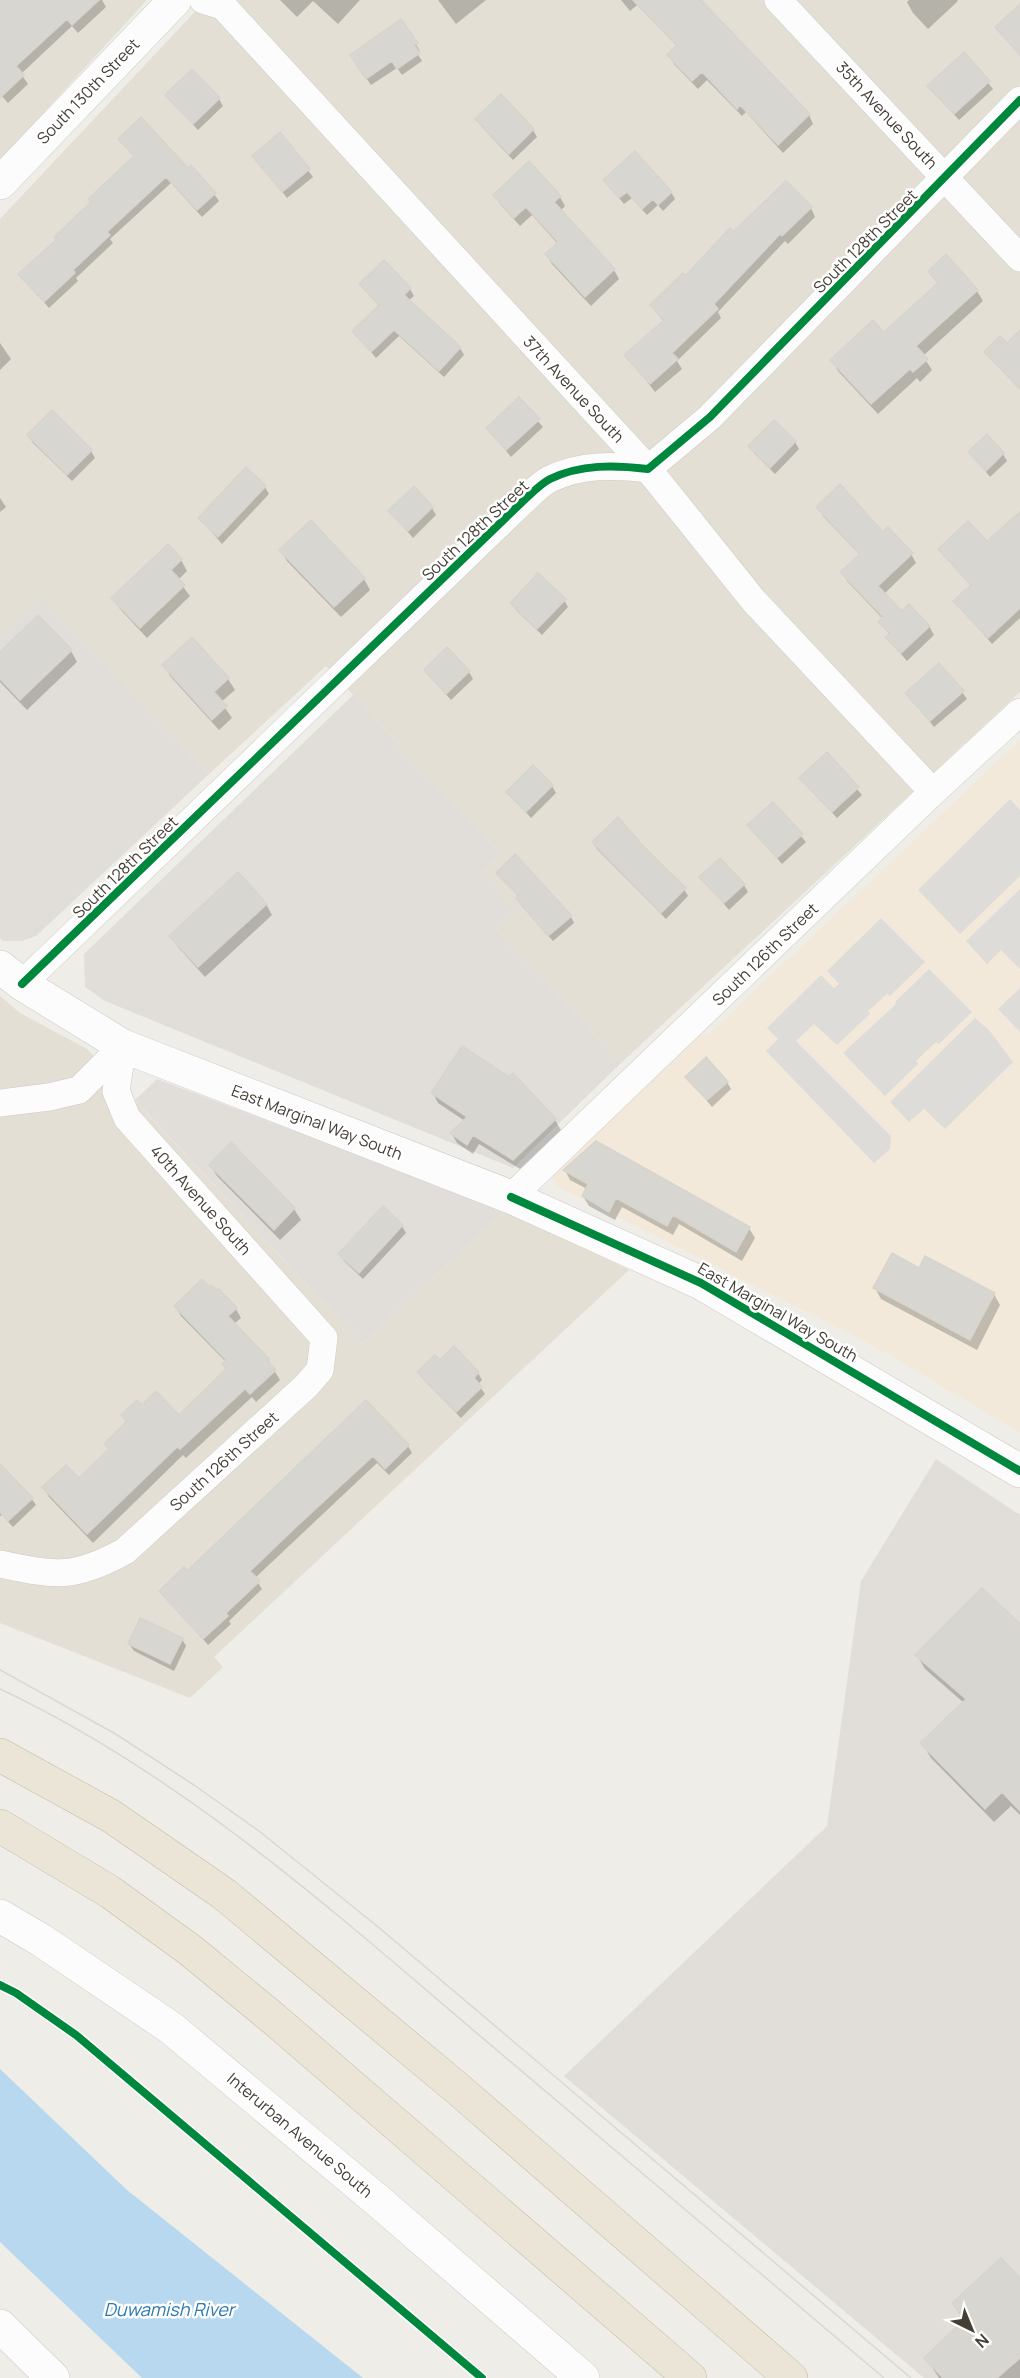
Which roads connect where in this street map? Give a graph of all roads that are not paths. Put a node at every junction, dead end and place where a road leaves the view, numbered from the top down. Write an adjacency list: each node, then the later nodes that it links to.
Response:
1 (175, 0): 5 (street, South 130th Street)
2 (203, 0): 8 (street, 37th Avenue South)
3 (778, 0): 6 (street, 35th Avenue South)
4 (1020, 100): 6 (street, South 128th Street)
5 (3, 174)
6 (946, 178): 7 (street, 35th Avenue South); 8 (street, South 128th Street)
7 (1020, 258)
8 (648, 469): 10 (street, 37th Avenue South); 11 (street, South 128th Street)
9 (1020, 712): 10 (street, South 126th Street)
10 (933, 792): 14 (street, South 126th Street)
11 (11, 976): 12 (street, East Marginal Way South)
12 (123, 1046): 13 (street); 14 (street, East Marginal Way South); 15 (street, 40th Avenue South)
13 (0, 1103)
14 (511, 1197): 16 (street, East Marginal Way South)
15 (324, 1338): 17 (street, South 126th Street)
16 (1020, 1471)
17 (0, 1564)
18 (0, 1755): 25 (highway)
19 (0, 1826): 24 (highway)
20 (0, 1916): 23 (street, Interurban Avenue South)
21 (0, 2326): 22 (street)
22 (53, 2378)
23 (583, 2378)
24 (690, 2378)
25 (791, 2378)

